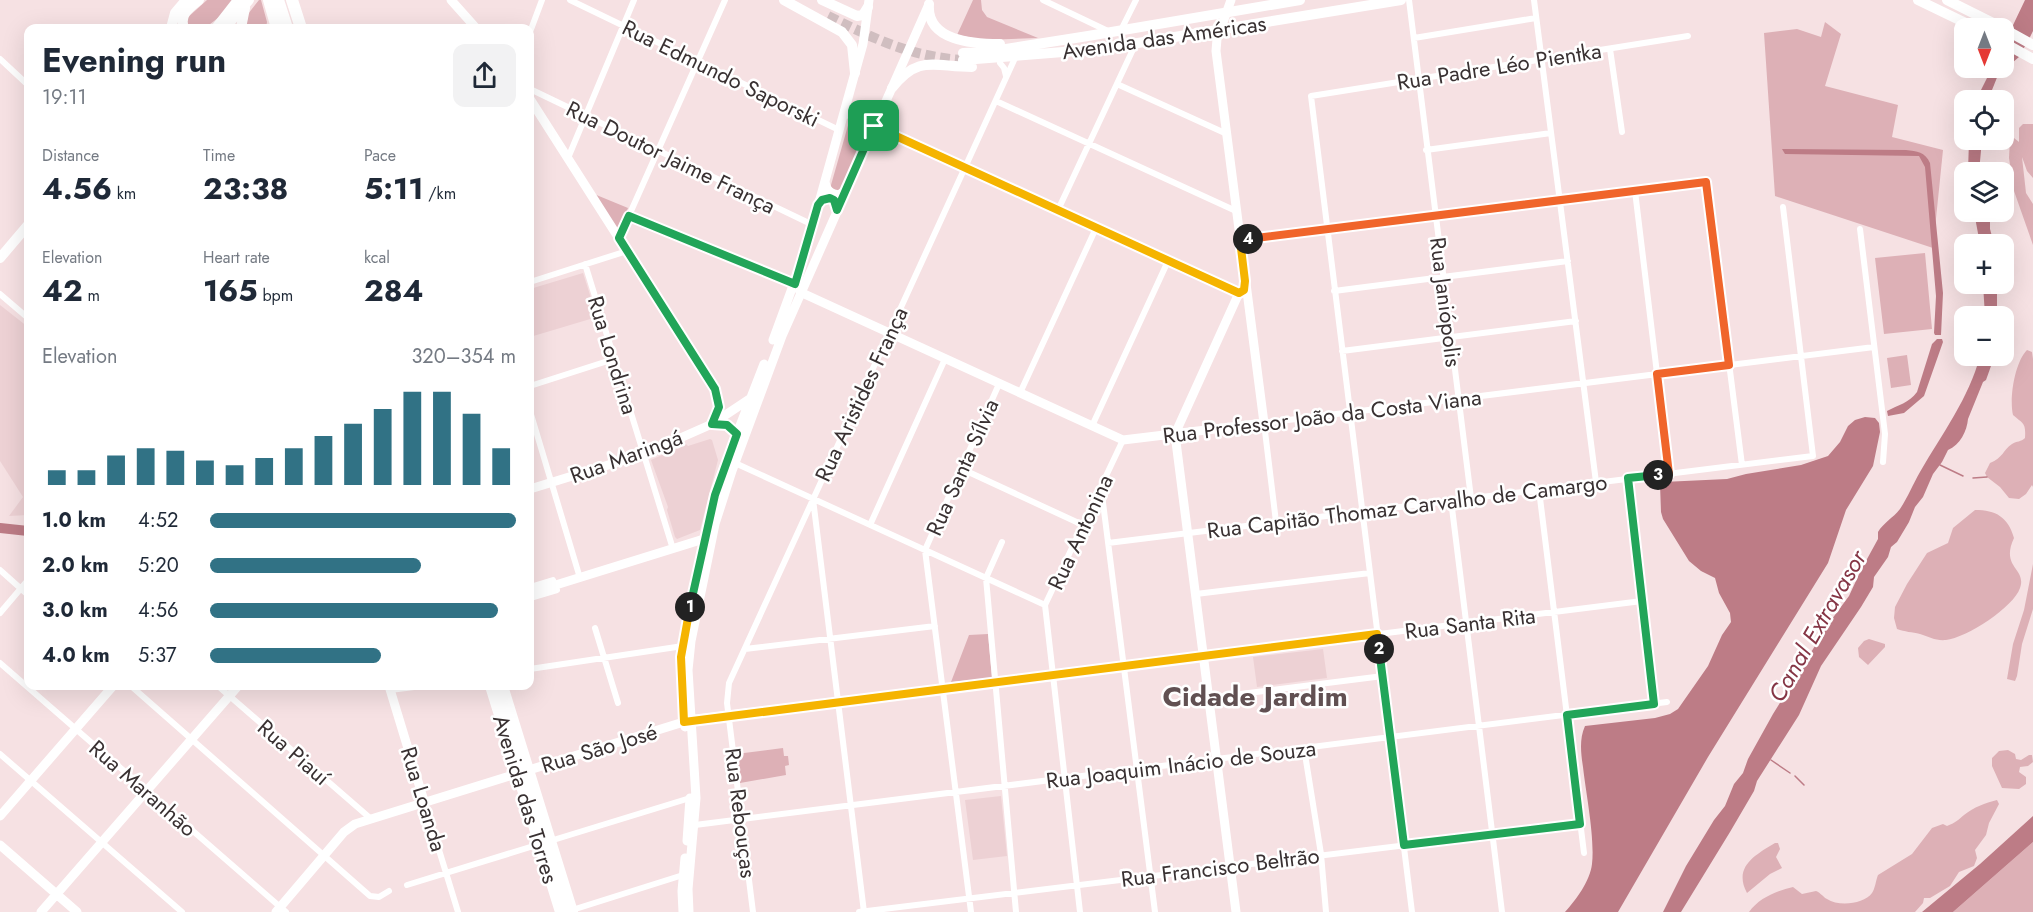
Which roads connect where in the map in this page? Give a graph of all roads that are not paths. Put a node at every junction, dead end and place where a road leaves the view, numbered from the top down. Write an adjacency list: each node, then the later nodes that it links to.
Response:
1 (186, 0): 33 (main road)
2 (198, 0): 34 (main road)
3 (269, 0): 36 (highway)
4 (278, 0): 37 (highway)
5 (292, 0): 38 (highway)
6 (298, 0): 39 (highway)
7 (451, 0): 40 (street)
8 (542, 0): 41 (street)
9 (570, 0): 42 (street, Rua Edmundo Saporski)
10 (634, 0): 42 (street)
11 (725, 0): 57 (street)
12 (784, 0): 59 (main road)
13 (795, 0): 27 (main road)
14 (812, 0): 27 (main road)
15 (1043, 0): 44 (street)
16 (1136, 0): 44 (street)
17 (1231, 0): 28 (street)
18 (1300, 0): 28 (main road, Avenida das Américas)
19 (1401, 0): 43 (main road, Avenida das Américas)
20 (1409, 0): 47 (street, Rua Janiópolis)
21 (1534, 0): 29 (street)
22 (1918, 0): 30 (main road)
23 (1947, 0): 31 (main road)
24 (244, 1): 32 (main road); 35 (main road)
25 (930, 2): 49 (main road); 64 (street)
26 (869, 3): 27 (main road); 59 (street)
27 (826, 8)
28 (1225, 12): 43 (street); 44 (main road, Avenida das Américas)
29 (1536, 18): 47 (street); 56 (street)
30 (1955, 18)
31 (1982, 18)
32 (225, 23)
33 (172, 24)
34 (182, 24)
35 (241, 24)
36 (275, 24)
37 (286, 24)
38 (300, 24)
39 (301, 24)
40 (472, 24)
41 (533, 24)
42 (623, 26): 57 (street, Rua Edmundo Saporski); 69 (street)
43 (1220, 29): 48 (main road, Avenida das Américas); 74 (street)
44 (1116, 31): 49 (main road, Avenida das Américas)
45 (2014, 35): 50 (main road)
46 (1688, 36): 51 (street, Rua Padre Léo Pientka)
47 (1414, 38): 61 (street, Rua Janiópolis)
48 (1136, 43): 53 (main road, Avenida das Américas); 63 (street)
49 (1024, 45): 53 (main road, Avenida das Américas)
50 (2033, 45)
51 (1610, 49): 56 (street, Rua Padre Léo Pientka); 72 (street)
52 (2014, 49): 55 (main road)
53 (1015, 56): 58 (main road); 60 (street, Rua Aristides França)
54 (0, 59): 62 (street)
55 (2033, 59)
56 (1542, 60): 61 (street, Rua Padre Léo Pientka); 73 (street)
57 (698, 62): 71 (street, Rua Edmundo Saporski); 77 (street)
58 (1000, 63): 60 (street); 64 (main road)
59 (855, 73): 68 (street)
60 (1006, 77): 66 (street, Rua Aristides França)
61 (1417, 79): 76 (street, Rua Janiópolis); 94 (street, Rua Padre Léo Pientka)
62 (24, 81)
63 (1117, 84): 74 (street); 75 (street)
64 (892, 88): 70 (street)
65 (534, 91): 69 (street, Rua Doutor Jaime França)
66 (996, 101): 75 (street); 79 (street, Rua Aristides França)
67 (534, 105): 78 (street)
68 (844, 114): 70 (street); 71 (street)
69 (586, 116): 77 (street, Rua Doutor Jaime França); 78 (street)
70 (874, 126): 79 (street); 81 (street)
71 (839, 130): 80 (street)
72 (1623, 132)
73 (1551, 133): 76 (street); 83 (street)
74 (1227, 134): 88 (street)
75 (1089, 144): 87 (street); 88 (street)
76 (1426, 150): 90 (street, Rua Janiópolis)
77 (658, 151): 89 (street); 92 (street, Rua Doutor Jaime França)
78 (568, 158): 97 (street)
79 (965, 168): 87 (street); 113 (street, Rua Aristides França)
80 (825, 181): 81 (street); 84 (street)
81 (846, 190): 86 (street)
82 (1635, 191): 83 (street); 120 (street); 121 (street)
83 (1560, 200): 90 (street); 103 (street)
84 (818, 205): 86 (street); 92 (street)
85 (1783, 207): 117 (street)
86 (837, 210): 107 (street)
87 (1058, 210): 93 (street)
88 (1236, 211): 98 (street)
89 (629, 216): 97 (street); 107 (street)
90 (1435, 216): 94 (street); 105 (street, Rua Janiópolis)
91 (24, 220): 99 (main road)
92 (813, 225): 107 (street)
93 (1096, 228): 102 (street); 125 (street)
94 (1327, 229): 98 (street); 108 (street)
95 (1860, 229): 115 (street)
96 (24, 230): 101 (main road)
97 (619, 238): 100 (street)
98 (1240, 240): 110 (street)
99 (0, 248)
100 (627, 251): 104 (street); 130 (street)
101 (0, 258)
102 (1168, 261): 110 (street); 132 (street)
103 (1568, 261): 105 (street); 112 (street)
104 (585, 264): 106 (street); 118 (street, Rua Londrina)
105 (1443, 277): 108 (street); 114 (street, Rua Janiópolis)
106 (534, 281)
107 (798, 288): 113 (street); 126 (street); 136 (street)
108 (1334, 291): 116 (street)
109 (0, 294): 111 (street)
110 (1245, 294): 129 (street); 134 (street)
111 (24, 315)
112 (1576, 321): 114 (street); 122 (street)
113 (889, 333): 119 (street); 150 (street, Rua Aristides França)
114 (1450, 337): 116 (street); 127 (street, Rua Janiópolis)
115 (1874, 347): 117 (street, Rua Professor João da Costa Viana); 138 (street)
116 (1342, 351): 128 (street)
117 (1801, 356): 120 (street, Rua Professor João da Costa Viana); 140 (street, Rua Capitão Thomaz Carvalho de Camargo)
118 (614, 359): 124 (street); 137 (street, Rua Londrina)
119 (945, 359): 123 (street); 154 (street)
120 (1729, 365): 121 (street, Rua Professor João da Costa Viana); 140 (street)
121 (1657, 374): 122 (street, Rua Professor João da Costa Viana); 142 (street)
122 (1584, 383): 127 (street, Rua Professor João da Costa Viana); 145 (street)
123 (999, 384): 125 (street); 141 (street, Rua Santa Sílvia)
124 (534, 385)
125 (1020, 393): 132 (street)
126 (751, 398): 130 (street, Rua Maringá); 133 (street)
127 (1458, 399): 128 (street, Rua Professor João da Costa Viana); 149 (street, Rua Janiópolis)
128 (1350, 412): 129 (street, Rua Professor João da Costa Viana); 152 (street)
129 (1264, 423): 134 (street, Rua Professor João da Costa Viana); 153 (street)
130 (712, 424): 133 (street); 137 (street, Rua Maringá)
131 (534, 425): 144 (street)
132 (1092, 426): 135 (street)
133 (737, 434): 136 (street); 157 (street)
134 (1175, 434): 135 (street, Rua Professor João da Costa Viana); 156 (street)
135 (1123, 440): 146 (street, Rua Antonina)
136 (740, 448): 139 (street)
137 (644, 454): 144 (street, Rua Maringá); 160 (street, Rua Londrina)
138 (1883, 462)
139 (735, 463): 150 (street); 157 (street)
140 (1742, 465): 142 (street, Rua Capitão Thomaz Carvalho de Camargo)
141 (962, 468): 155 (street); 161 (street, Rua Santa Sílvia)
142 (1669, 474): 143 (street, Rua Capitão Thomaz Carvalho de Camargo)
143 (1628, 478): 145 (street, Rua Capitão Thomaz Carvalho de Camargo); 174 (street)
144 (551, 482): 147 (street, Rua Maringá); 164 (street)
145 (1596, 482): 148 (street, Rua Capitão Thomaz Carvalho de Camargo)
146 (1101, 486): 155 (street, Rua Antonina); 159 (street)
147 (534, 488)
148 (1539, 490): 149 (street, Rua Capitão Thomaz Carvalho de Camargo); 176 (street)
149 (1471, 498): 151 (street, Rua Capitão Thomaz Carvalho de Camargo)
150 (813, 499): 154 (street); 182 (street); 184 (street, Rua Aristides França)
151 (1451, 500): 152 (street, Rua Capitão Thomaz Carvalho de Camargo); 178 (street)
152 (1362, 511): 153 (street, Rua Capitão Thomaz Carvalho de Camargo); 163 (street)
153 (1276, 522): 156 (street, Rua Capitão Thomaz Carvalho de Camargo)
154 (870, 525): 161 (street)
155 (1083, 525): 175 (street, Rua Antonina)
156 (1188, 533): 159 (street, Rua Capitão Thomaz Carvalho de Camargo); 172 (street)
157 (708, 538): 160 (street); 183 (street); 211 (street)
158 (1002, 542): 165 (street)
159 (1108, 543): 188 (street)
160 (673, 549): 164 (street)
161 (926, 550): 165 (street); 179 (street)
162 (0, 570): 169 (street)
163 (1370, 573): 172 (street); 181 (street)
164 (580, 578): 167 (street)
165 (986, 578): 175 (street); 192 (street)
166 (24, 585): 169 (street)
167 (555, 585): 168 (street); 171 (street); 173 (street)
168 (534, 586)
169 (21, 589): 170 (street); 177 (street)
170 (24, 592)
171 (534, 592)
172 (1196, 594): 185 (street)
173 (534, 597)
174 (1642, 601): 176 (street, Rua Santa Rita); 208 (street)
175 (1045, 606): 190 (street, Rua Antonina)
176 (1554, 612): 178 (street, Rua Santa Rita); 210 (street)
177 (0, 613)
178 (1466, 623): 181 (street, Rua Santa Rita); 212 (street)
179 (935, 626): 182 (street); 194 (street)
180 (595, 628): 186 (street)
181 (1377, 634): 185 (street, Rua Santa Rita); 191 (street)
182 (831, 639): 184 (street); 205 (street)
183 (683, 646): 186 (street); 211 (street)
184 (745, 649): 209 (street, Rua Aristides França)
185 (1204, 656): 188 (street, Rua Santa Rita); 204 (street)
186 (604, 658): 189 (street); 207 (street)
187 (0, 663): 193 (street, Rua Maranhão)
188 (1124, 666): 190 (street, Rua Santa Rita); 219 (street)
189 (534, 668)
190 (1053, 674): 192 (street, Rua Santa Rita); 221 (street, Rua Antonina)
191 (1383, 676): 204 (street); 214 (street)
192 (995, 682): 194 (street, Rua Santa Rita); 223 (street)
193 (24, 684)
194 (943, 688): 205 (street, Rua Santa Rita); 225 (street)
195 (31, 690): 213 (street, Rua Maranhão)
196 (109, 690): 213 (street)
197 (136, 690): 215 (street)
198 (223, 690): 203 (street, Rua Piauí)
199 (234, 690): 203 (street)
200 (391, 690): 227 (street, Rua Loanda)
201 (492, 690): 220 (highway, Avenida das Torres)
202 (503, 690): 220 (highway, Avenida das Torres)
203 (229, 695): 215 (street); 230 (street, Rua Piauí)
204 (1209, 698): 218 (street)
205 (838, 701): 209 (street, Rua Santa Rita); 228 (street)
206 (1667, 702): 208 (street, Rua Joaquim Inácio de Souza)
207 (618, 704)
208 (1654, 704): 210 (street, Rua Joaquim Inácio de Souza)
209 (728, 715): 211 (street, Rua Santa Rita); 231 (street, Rua Rebouças)
210 (1567, 715): 212 (street, Rua Joaquim Inácio de Souza); 232 (street)
211 (687, 721): 220 (street, Rua São José); 226 (street); 233 (street)
212 (1479, 726): 214 (street, Rua Joaquim Inácio de Souza); 234 (street)
213 (75, 729): 222 (street); 224 (street, Rua Maranhão)
214 (1390, 737): 216 (street, Rua Joaquim Inácio de Souza); 238 (street)
215 (191, 738): 224 (street); 241 (street)
216 (1304, 748): 218 (street, Rua Joaquim Inácio de Souza); 239 (street)
217 (0, 754): 222 (street)
218 (1217, 759): 219 (street, Rua Joaquim Inácio de Souza); 242 (street)
219 (1137, 770): 221 (street, Rua Joaquim Inácio de Souza); 245 (street)
220 (523, 771): 227 (street, Rua São José); 236 (highway, Avenida das Torres)
221 (1065, 779): 223 (street, Rua Joaquim Inácio de Souza); 247 (street, Rua Antonina)
222 (30, 781): 229 (street); 235 (street)
223 (1005, 786): 225 (street, Rua Joaquim Inácio de Souza); 249 (street)
224 (146, 790): 235 (street); 252 (street, Rua Maranhão)
225 (956, 792): 228 (street, Rua Joaquim Inácio de Souza); 251 (street)
226 (690, 798): 236 (street); 244 (street)
227 (424, 801): 230 (street, Rua São José); 243 (street, Rua Loanda)
228 (851, 806): 231 (street, Rua Joaquim Inácio de Souza); 262 (street)
229 (0, 816)
230 (370, 818): 241 (street, Rua São José)
231 (742, 820): 233 (street, Rua Joaquim Inácio de Souza); 260 (street, Rua Rebouças)
232 (1580, 824): 234 (street, Rua Francisco Beltrão); 240 (street)
233 (695, 825): 259 (street)
234 (1492, 835): 238 (street, Rua Francisco Beltrão); 270 (street)
235 (101, 842): 250 (street); 256 (street)
236 (545, 843): 243 (street); 253 (highway, Avenida das Torres)
237 (0, 845): 250 (street)
238 (1404, 845): 239 (street, Rua Francisco Beltrão); 269 (street)
239 (1321, 854): 242 (street, Rua Francisco Beltrão); 268 (street)
240 (1584, 854)
241 (324, 855): 248 (street); 252 (street, Rua São José)
242 (1231, 867): 245 (street, Rua Francisco Beltrão); 267 (street)
243 (447, 873): 246 (street); 257 (street, Rua Loanda)
244 (683, 875): 253 (street); 258 (street)
245 (1151, 876): 247 (street, Rua Francisco Beltrão); 266 (street)
246 (407, 885)
247 (1077, 885): 249 (street, Rua Francisco Beltrão); 265 (street, Rua Antonina)
248 (389, 891)
249 (1015, 893): 251 (street, Rua Francisco Beltrão); 264 (street)
250 (57, 894): 254 (street); 255 (street)
251 (969, 898): 262 (street, Rua Francisco Beltrão); 263 (street)
252 (281, 910)
253 (568, 911)
254 (41, 912)
255 (77, 912)
256 (182, 912)
257 (458, 912)
258 (683, 912)
259 (689, 912)
260 (753, 912)
261 (859, 912): 262 (street, Rua Francisco Beltrão)
262 (864, 912)
263 (971, 912)
264 (1017, 912)
265 (1080, 912)
266 (1155, 912)
267 (1236, 912)
268 (1326, 912)
269 (1412, 912)
270 (1502, 912)

